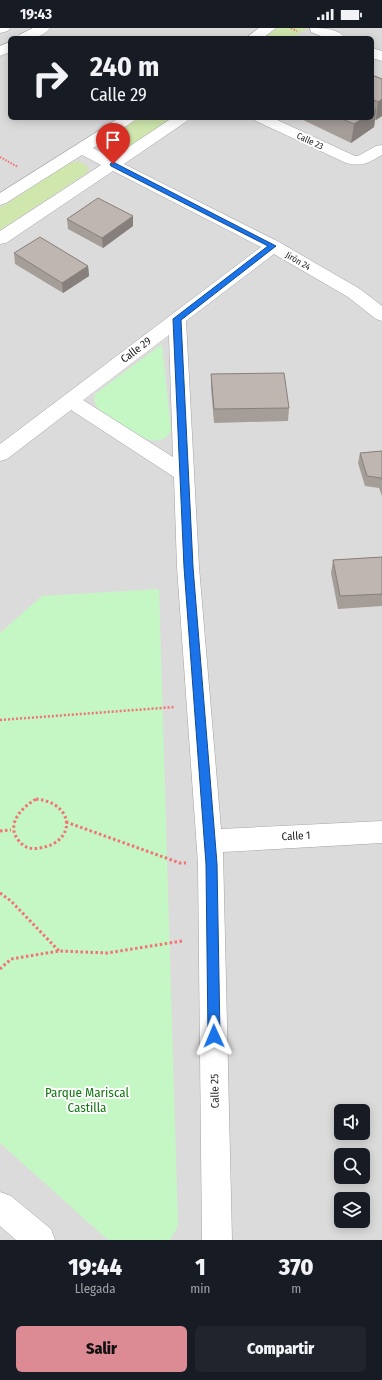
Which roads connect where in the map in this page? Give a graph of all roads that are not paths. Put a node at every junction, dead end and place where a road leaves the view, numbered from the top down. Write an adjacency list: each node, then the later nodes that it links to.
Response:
1 (3, 28): 4 (street)
2 (43, 28): 6 (street)
3 (269, 28): 7 (street)
4 (0, 29)
5 (310, 31): 8 (street)
6 (28, 36)
7 (256, 36)
8 (330, 36)
9 (125, 120): 12 (street)
10 (179, 120): 14 (street)
11 (265, 120): 13 (street, Calle 23)
12 (81, 148): 14 (street, Jirón 24); 16 (street)
13 (381, 148): 15 (street)
14 (113, 164): 17 (street); 18 (street, Jirón 24)
15 (382, 166)
16 (0, 200)
17 (0, 239)
18 (273, 246): 19 (street, Jirón 24); 20 (street, Calle 29)
19 (382, 315)
20 (177, 319): 21 (street, Calle 29); 23 (street, Calle 25)
21 (70, 400): 22 (street, Calle 29); 23 (street)
22 (0, 454)
23 (183, 473): 25 (street, Calle 25)
24 (382, 832): 25 (street, Calle 1)
25 (211, 852): 28 (street, Calle 25)
26 (0, 1207): 27 (street)
27 (40, 1240)
28 (217, 1240)

